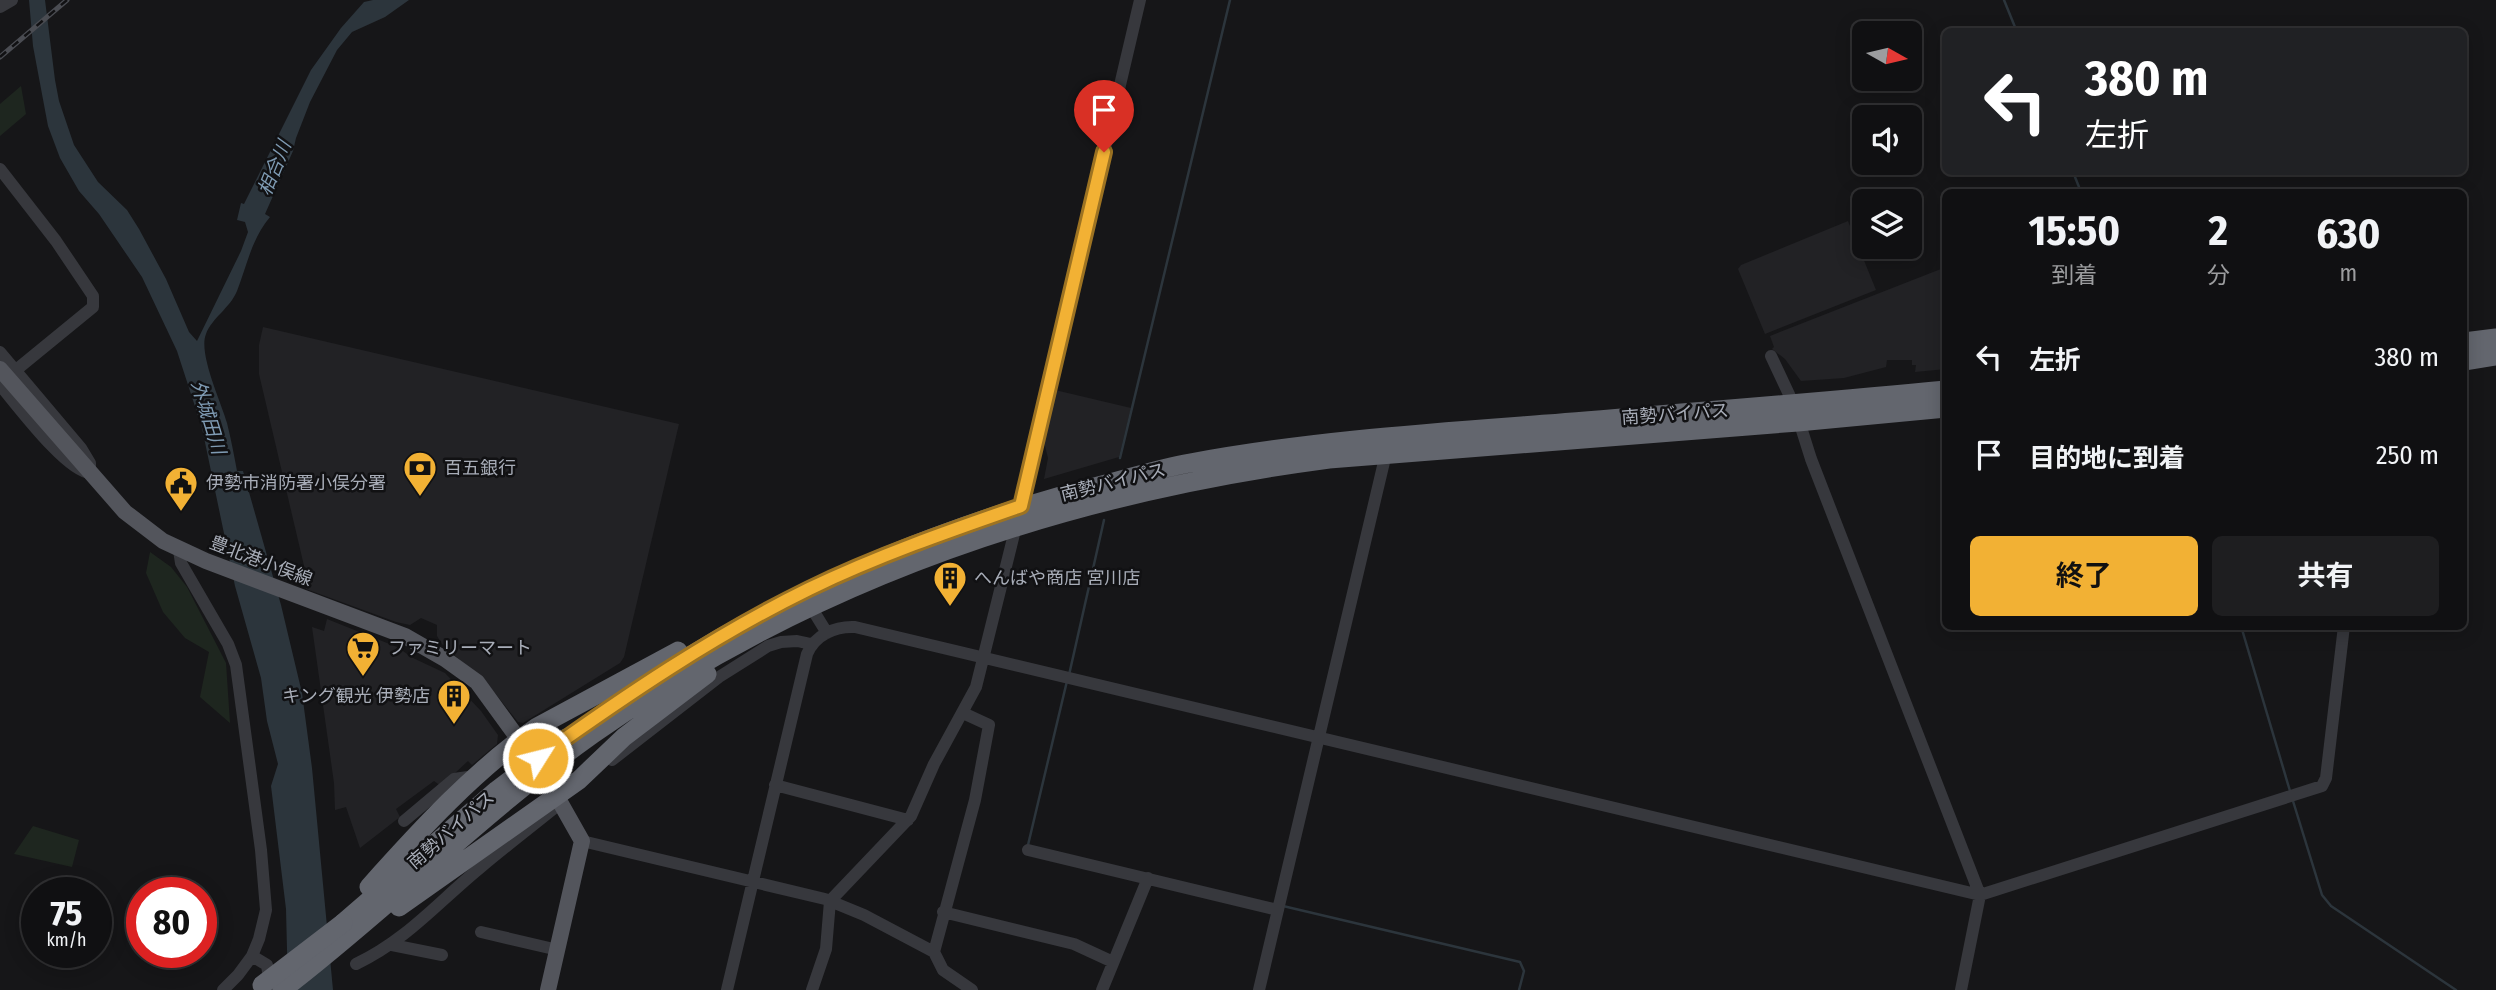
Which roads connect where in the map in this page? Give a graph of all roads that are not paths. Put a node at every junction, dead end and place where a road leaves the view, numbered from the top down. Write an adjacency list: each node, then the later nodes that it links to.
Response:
1 (12, 0): 3 (street)
2 (1140, 0): 18 (street)
3 (0, 7)
4 (0, 169): 11 (street)
5 (2496, 338): 6 (highway)
6 (2467, 342)
7 (0, 352): 11 (street)
8 (1771, 356): 15 (street)
9 (2496, 356): 10 (highway)
10 (2467, 361)
11 (8, 370): 17 (main road, 豊北港小俣線); 17 (street)
12 (0, 385): 17 (street)
13 (1942, 391): 15 (highway, 南勢バイパス)
14 (1942, 408): 15 (highway, 南勢バイパス)
15 (1796, 413): 18 (highway, 南勢バイパス); 19 (highway, 南勢バイパス); 39 (street)
16 (1384, 463): 27 (street)
17 (90, 473): 20 (main road, 豊北港小俣線)
18 (1021, 506): 19 (street); 21 (highway, 南勢バイパス)
19 (1016, 527): 21 (highway, 南勢バイパス); 25 (street)
20 (179, 550): 28 (main road, 豊北港小俣線); 49 (street)
21 (806, 600): 23 (street); 28 (highway); 30 (highway); 44 (highway, 南勢バイパス)
22 (2344, 630): 39 (street)
23 (827, 633): 24 (street); 25 (street)
24 (811, 644): 30 (street); 31 (street)
25 (983, 658): 26 (street); 27 (street)
26 (963, 713): 33 (street); 42 (street)
27 (1319, 737): 39 (street); 41 (street)
28 (524, 747): 29 (highway)
29 (475, 776): 34 (street); 44 (highway)
30 (579, 780): 32 (highway)
31 (775, 785): 33 (street); 38 (street)
32 (556, 796): 35 (main road); 44 (highway); 45 (street)
33 (908, 820): 40 (street)
34 (404, 821)
35 (582, 841): 38 (street); 46 (main road)
36 (1028, 850): 37 (street)
37 (1148, 878): 41 (street); 50 (street)
38 (752, 881): 40 (street); 56 (street)
39 (1980, 895): 61 (street)
40 (830, 901): 47 (street); 57 (street)
41 (1279, 906): 60 (street)
42 (943, 912): 47 (street); 50 (street)
43 (481, 932): 46 (street)
44 (336, 938): 52 (highway, 南勢バイパス, bridge); 54 (highway, 南勢バイパス)
45 (392, 944): 48 (street); 51 (street)
46 (558, 950): 55 (main road)
47 (934, 952): 58 (street)
48 (442, 955)
49 (252, 956): 52 (street); 53 (street)
50 (1114, 962): 59 (street)
51 (356, 964)
52 (263, 988)
53 (223, 990)
54 (282, 990)
55 (548, 990)
56 (727, 990)
57 (812, 990)
58 (972, 990)
59 (1102, 990)
60 (1259, 990)
61 (1961, 990)

